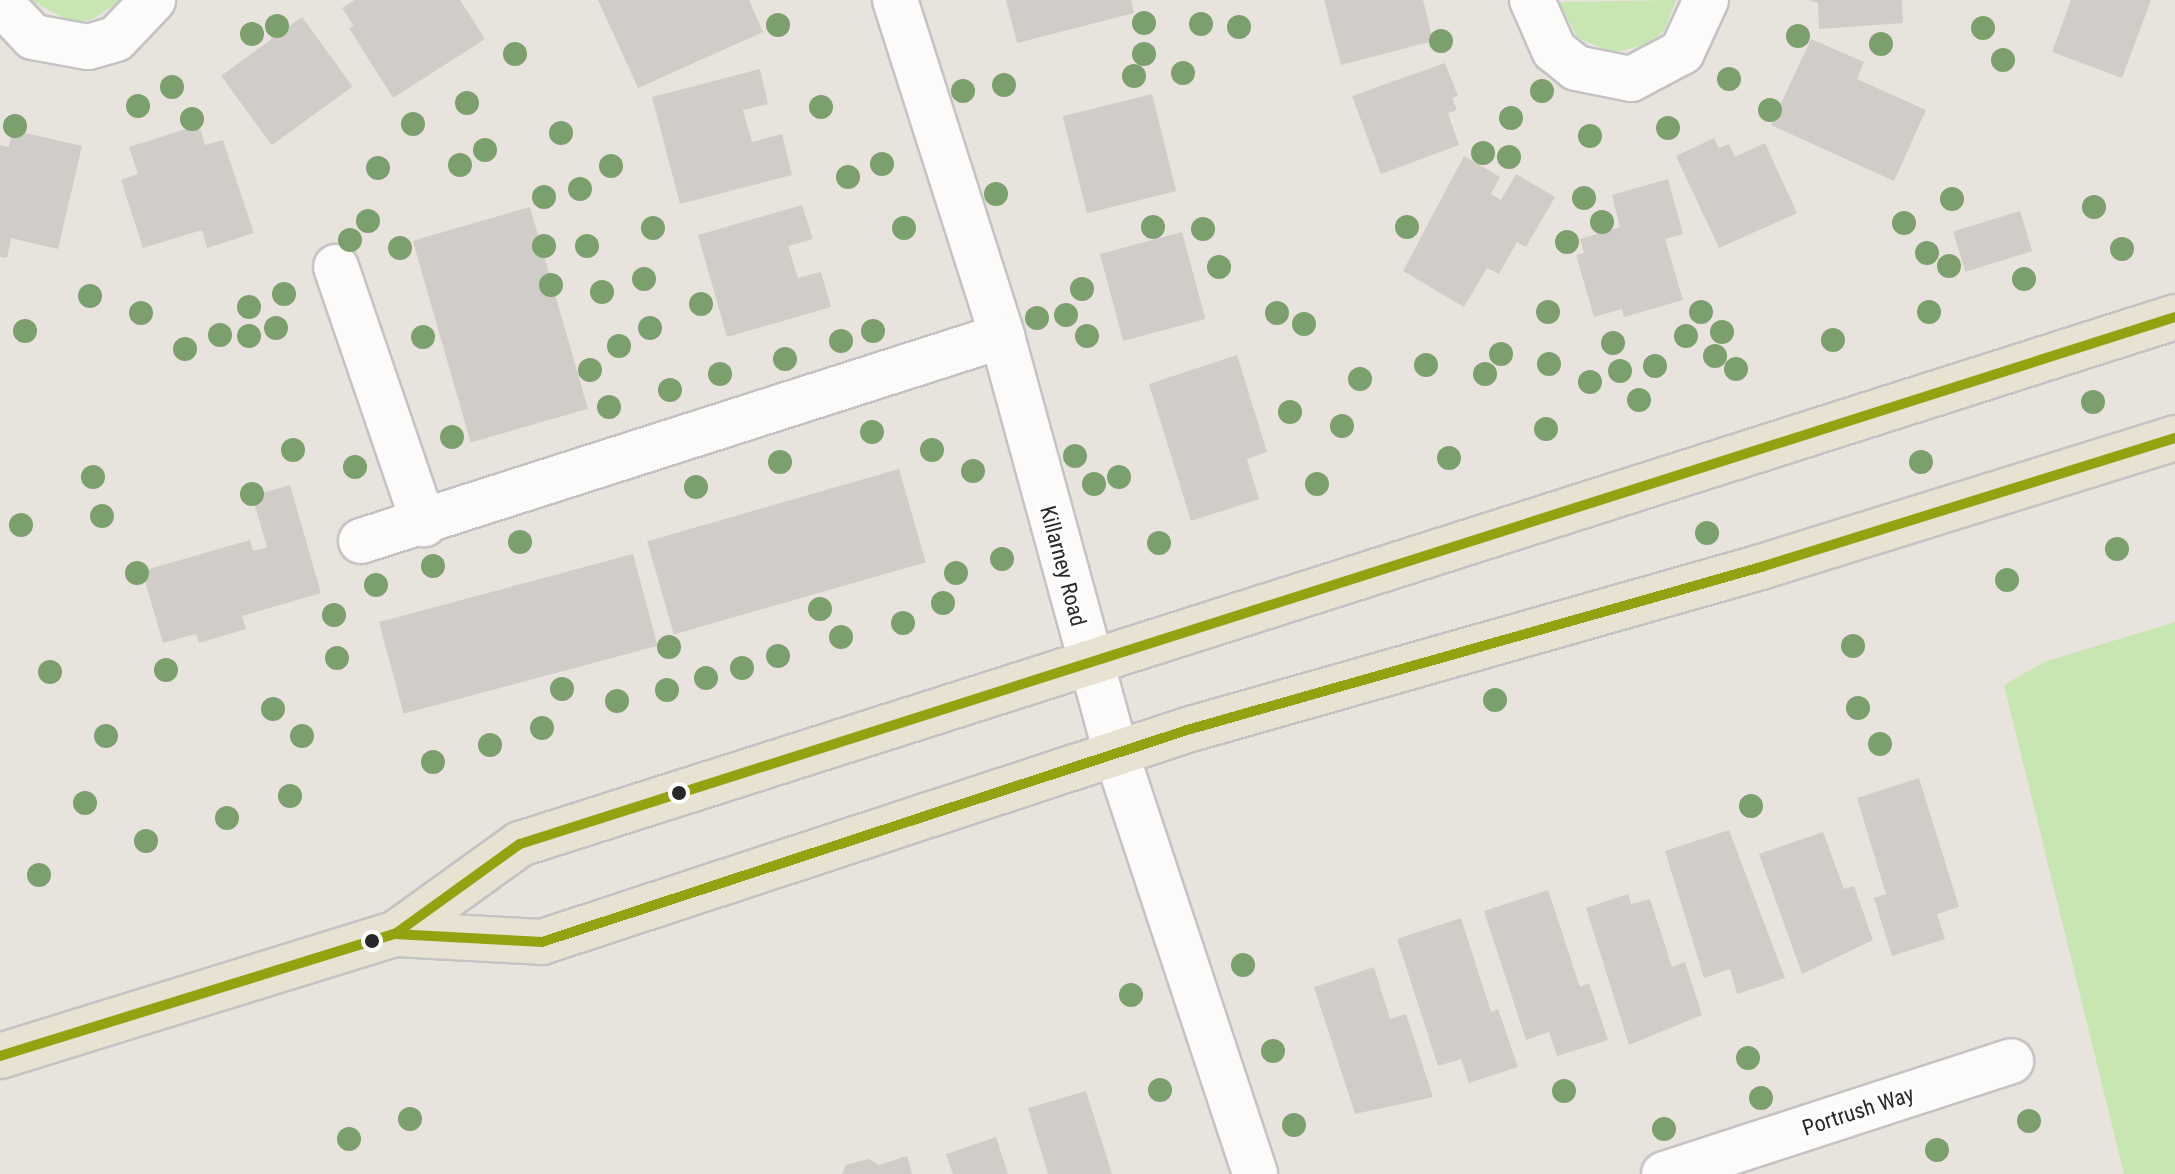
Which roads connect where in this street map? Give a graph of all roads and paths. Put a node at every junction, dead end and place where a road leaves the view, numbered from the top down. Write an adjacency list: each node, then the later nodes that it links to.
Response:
1 (153, 0): 5 (street)
2 (895, 0): 8 (street, Killarney Road)
3 (1532, 0): 4 (street)
4 (1706, 0)
5 (0, 2)
6 (336, 267): 10 (street)
7 (2175, 317): 12 (main road)
8 (1002, 336): 10 (street); 12 (street, Killarney Road)
9 (2175, 438): 13 (main road)
10 (424, 524): 11 (street)
11 (361, 541)
12 (1091, 666): 13 (street, Killarney Road); 14 (main road)
13 (1117, 756): 14 (main road); 18 (street, Killarney Road)
14 (395, 934): 15 (main road)
15 (0, 1056)
16 (2011, 1061): 17 (street, Portrush Way)
17 (1692, 1170)
18 (1255, 1174)

